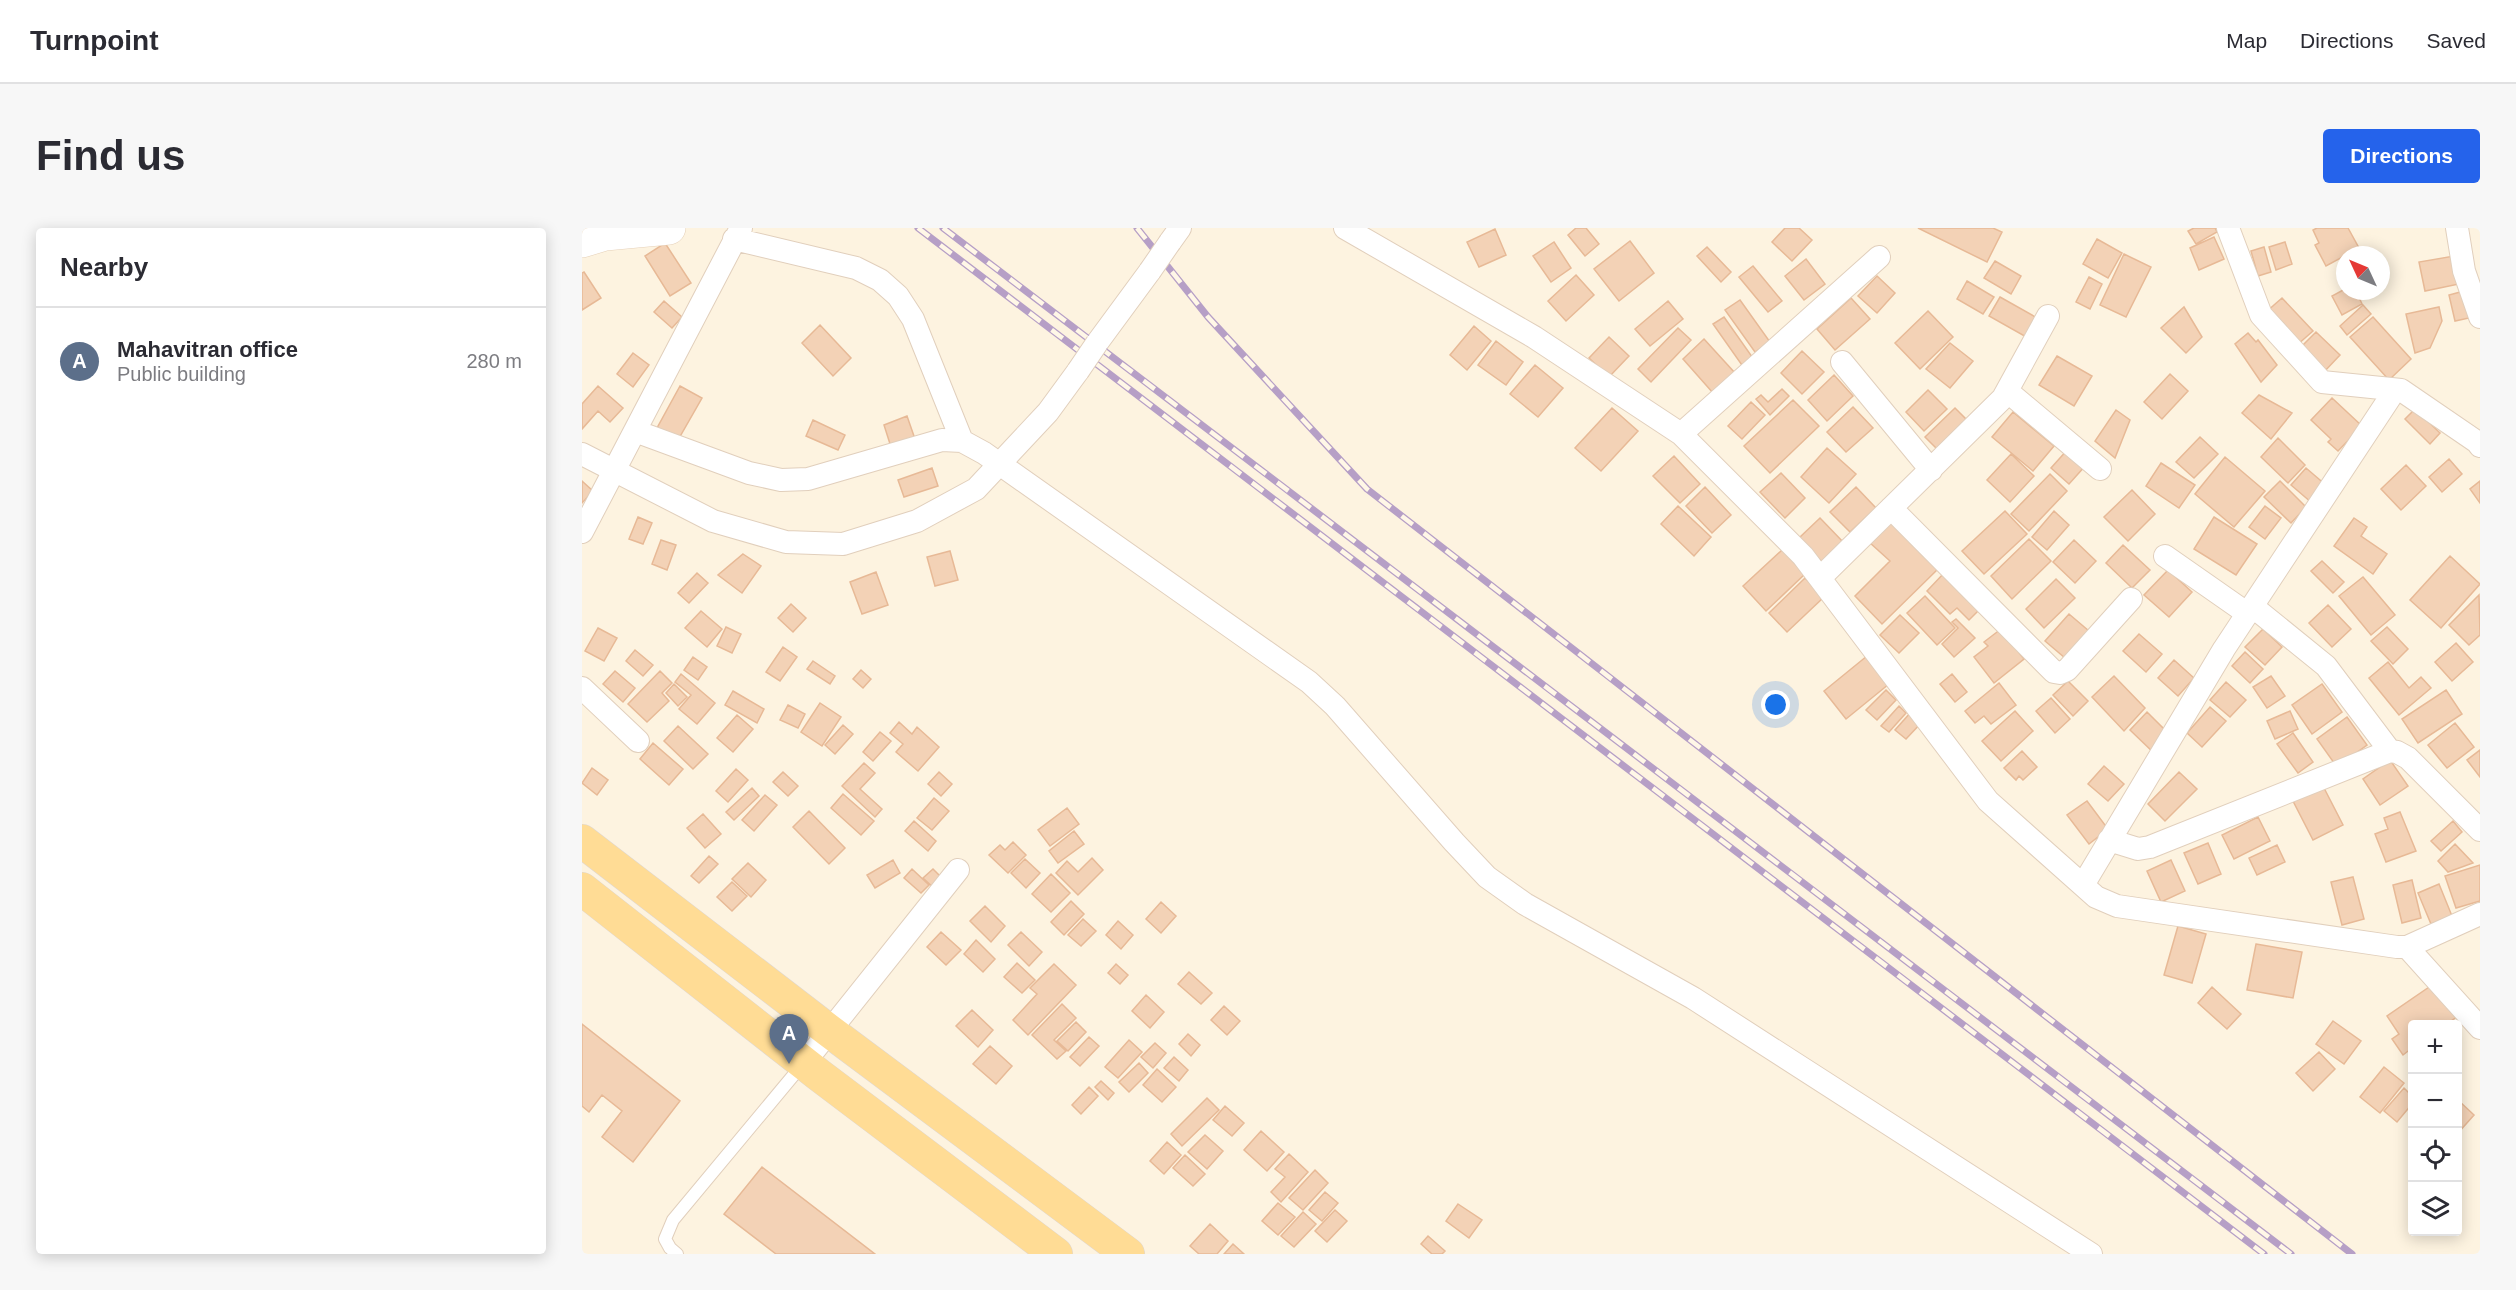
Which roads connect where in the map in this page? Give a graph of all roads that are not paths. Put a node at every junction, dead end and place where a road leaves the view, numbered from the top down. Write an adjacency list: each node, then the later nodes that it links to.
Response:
1 (669, 228): 5 (main road)
2 (1345, 228): 15 (street)
3 (2228, 228): 12 (street)
4 (2457, 228): 10 (street)
5 (596, 234)
6 (738, 234): 14 (street); 17 (street)
7 (1175, 235): 18 (street, bridge)
8 (1879, 257): 15 (street)
9 (2048, 315): 13 (street)
10 (2480, 317)
11 (1842, 362): 21 (street)
12 (2396, 390): 16 (street); 27 (street)
13 (2007, 391): 20 (street); 21 (street)
14 (635, 431): 17 (street); 19 (street)
15 (1681, 434): 25 (street)
16 (2475, 434)
17 (962, 441): 18 (street)
18 (1000, 464): 19 (street); 45 (street)
19 (606, 466): 23 (street)
20 (2100, 469)
21 (1931, 470): 22 (street)
22 (1891, 508): 25 (street); 26 (street)
23 (582, 532)
24 (2165, 556): 27 (street)
25 (1820, 578): 35 (street)
26 (2131, 599)
27 (2250, 610): 30 (street); 32 (street)
28 (582, 688): 29 (street)
29 (638, 741)
30 (2390, 751): 31 (street); 32 (street)
31 (2480, 830)
32 (2109, 840): 35 (street)
33 (582, 841): 40 (main road)
34 (958, 870): 40 (street)
35 (2083, 885): 38 (street)
36 (582, 889): 41 (main road)
37 (2480, 914): 38 (street)
38 (2407, 947): 39 (street)
39 (2480, 1028)
40 (828, 1030): 41 (street); 44 (main road)
41 (804, 1063): 42 (lane); 43 (main road)
42 (677, 1254)
43 (1056, 1254)
44 (1128, 1254)
45 (2091, 1254)

